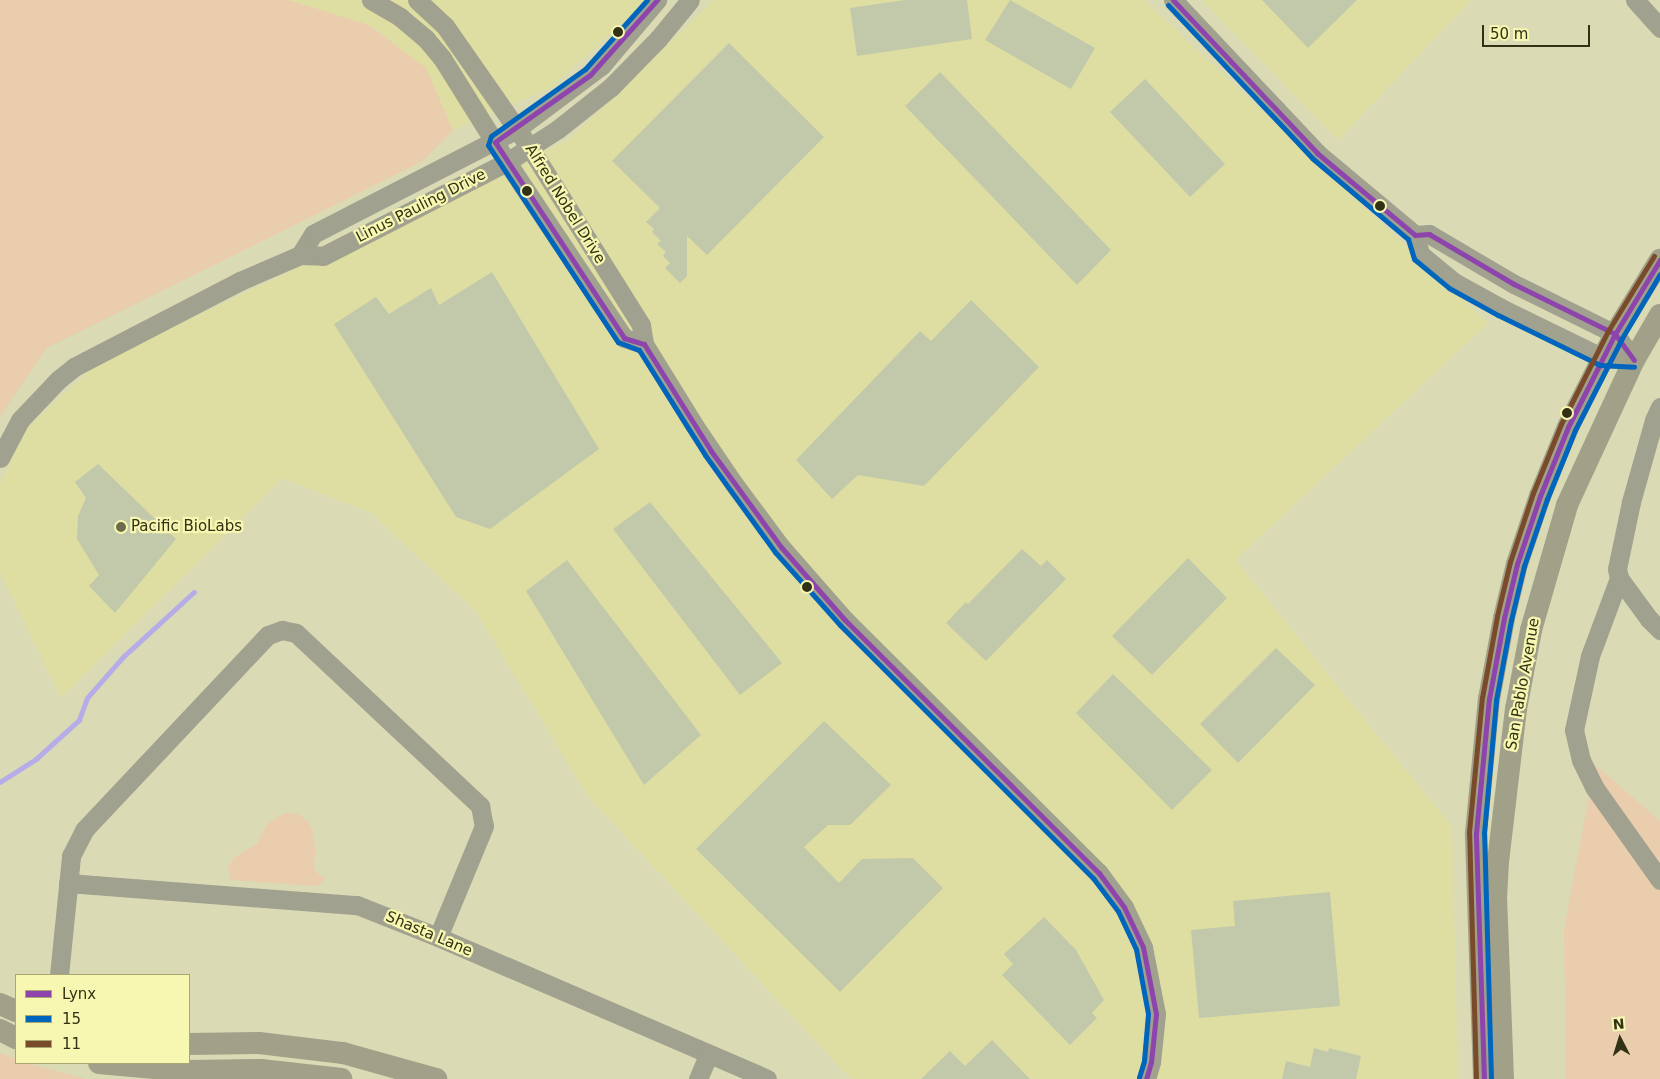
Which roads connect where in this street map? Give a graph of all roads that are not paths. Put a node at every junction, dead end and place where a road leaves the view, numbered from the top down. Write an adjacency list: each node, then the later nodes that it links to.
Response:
1 (372, 0): 9 (street, Alfred Nobel Drive)
2 (417, 0): 8 (street, Alfred Nobel Drive)
3 (657, 0): 8 (street, Linus Pauling Drive)
4 (690, 0): 10 (street, Linus Pauling Drive)
5 (1173, 0): 12 (street)
6 (1635, 0): 7 (street)
7 (1660, 28)
8 (517, 129): 9 (street, Linus Pauling Drive); 10 (street, Alfred Nobel Drive)
9 (495, 142): 11 (street, Alfred Nobel Drive); 13 (street, Linus Pauling Drive)
10 (530, 148): 11 (street, Linus Pauling Drive); 17 (street, Alfred Nobel Drive)
11 (507, 162): 13 (street, Linus Pauling Drive); 17 (street, Alfred Nobel Drive)
12 (1415, 235): 16 (street); 18 (street)
13 (300, 255): 21 (street, Linus Pauling Drive)
14 (1660, 260): 16 (main road, San Pablo Avenue)
15 (1660, 315): 19 (main road, San Pablo Avenue)
16 (1615, 334): 18 (main road, San Pablo Avenue); 19 (street)
17 (644, 344): 39 (street, Alfred Nobel Drive)
18 (1603, 358): 19 (street); 40 (main road, San Pablo Avenue)
19 (1634, 360): 41 (main road, San Pablo Avenue)
20 (1660, 407): 22 (street)
21 (0, 458)
22 (1619, 578): 23 (street); 24 (street)
23 (1660, 630)
24 (1660, 880)
25 (68, 884): 26 (street, Shasta Lane); 26 (street); 27 (street)
26 (438, 937): 33 (street, Shasta Lane)
27 (59, 974)
28 (0, 1004): 29 (main road)
29 (15, 1010)
30 (0, 1030): 31 (main road)
31 (15, 1038)
32 (190, 1044): 36 (main road)
33 (708, 1055): 37 (street); 38 (street, Shasta Lane)
34 (110, 1064): 35 (main road)
35 (341, 1079)
36 (436, 1079)
37 (698, 1079)
38 (768, 1079)
39 (1146, 1079)
40 (1484, 1079)
41 (1503, 1079)

